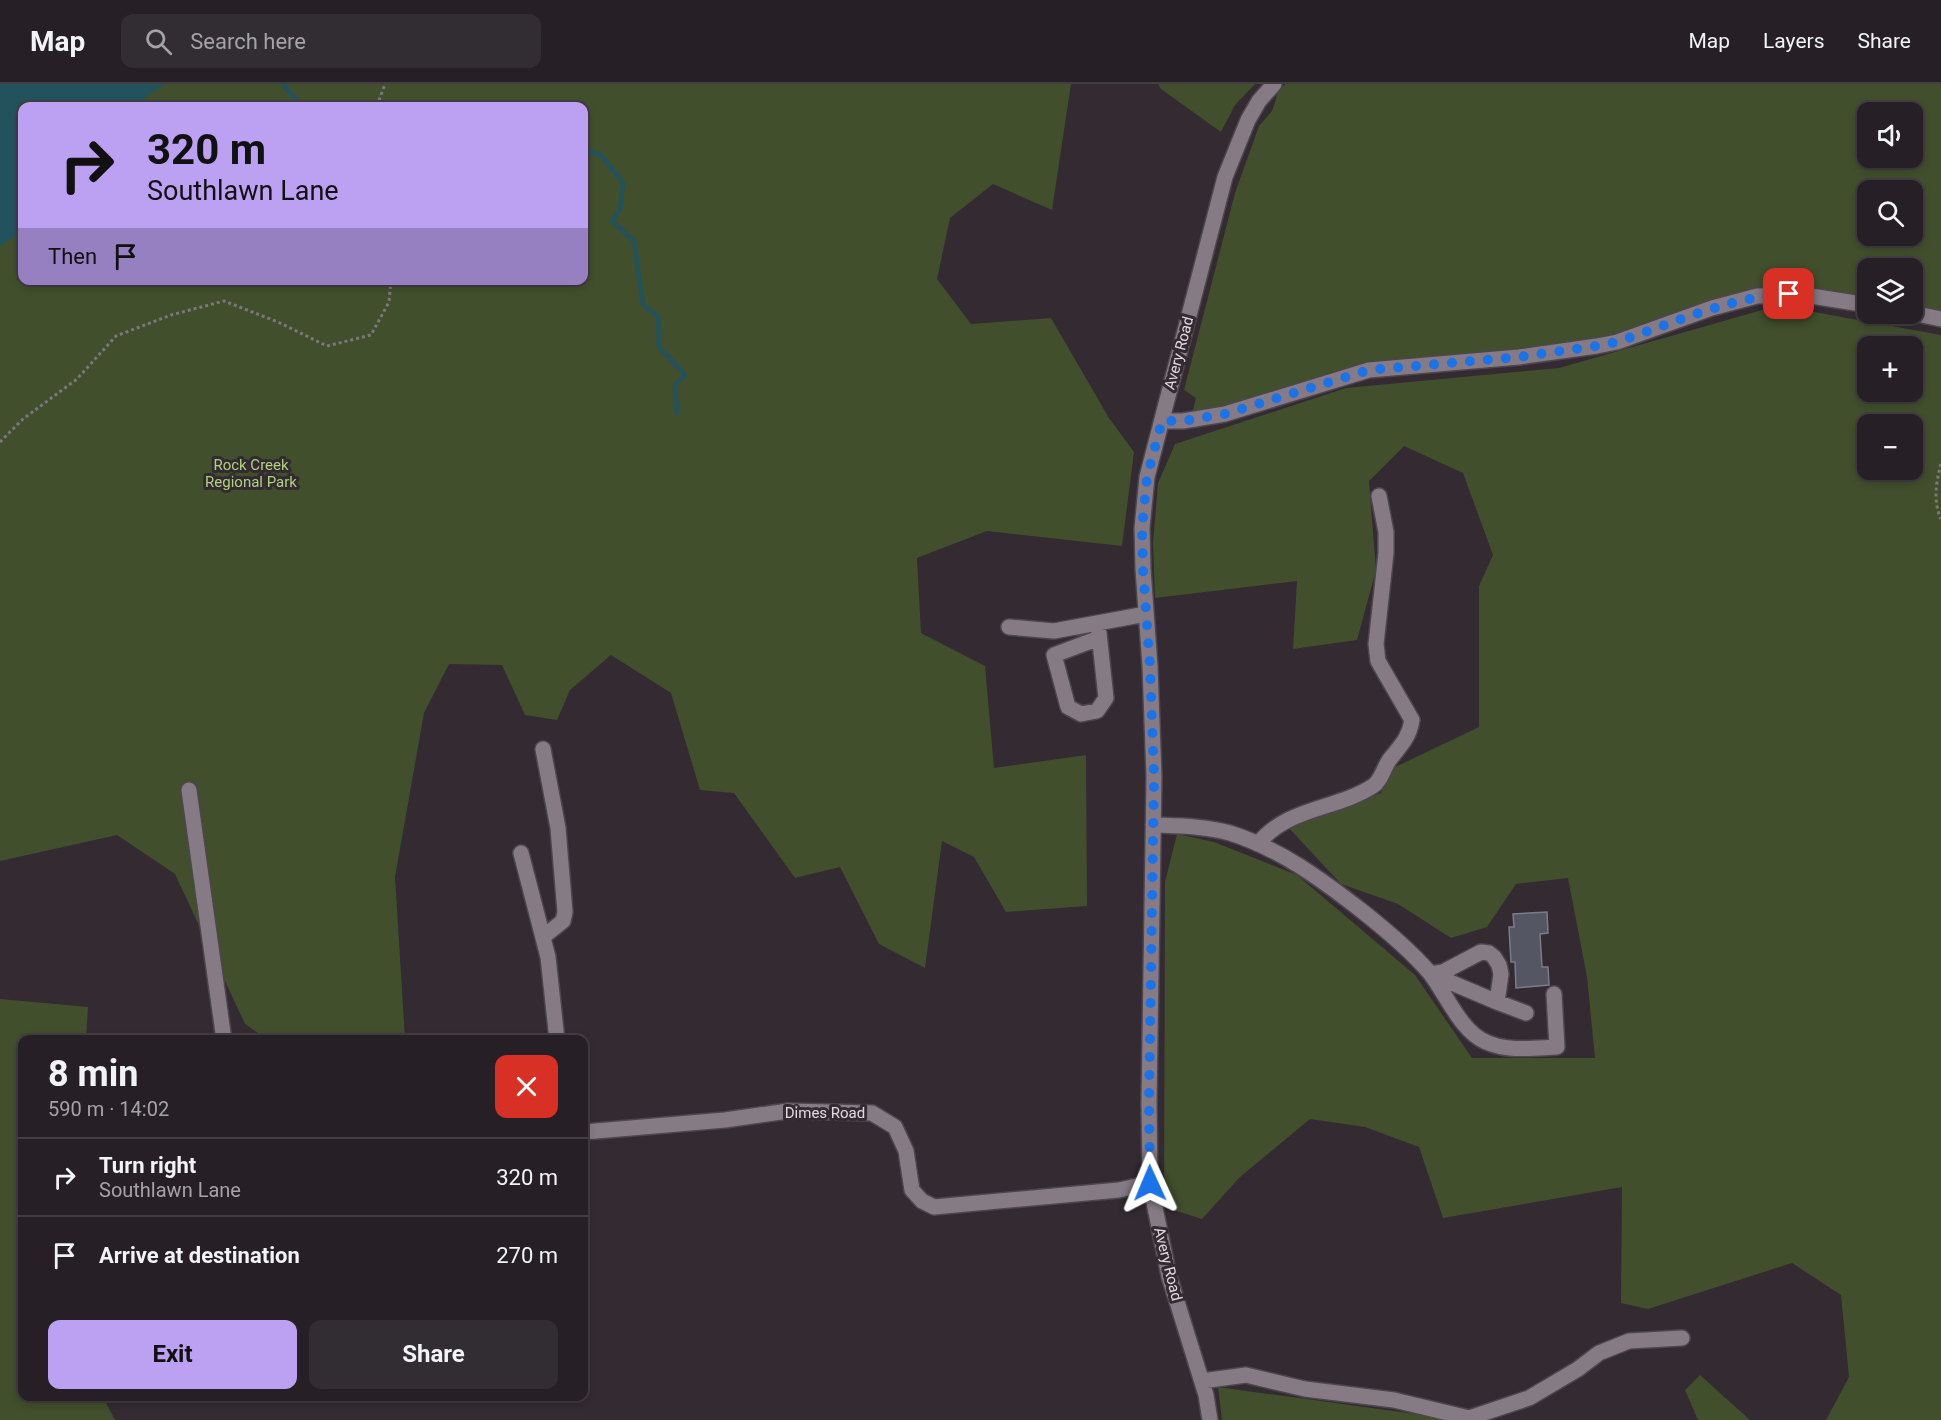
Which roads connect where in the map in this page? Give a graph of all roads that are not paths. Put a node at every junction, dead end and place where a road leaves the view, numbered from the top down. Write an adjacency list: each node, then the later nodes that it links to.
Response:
1 (1274, 84): 5 (street, Avery Road)
2 (1857, 303): 5 (street)
3 (1923, 315): 4 (street)
4 (1941, 319)
5 (1162, 421): 7 (street, Avery Road)
6 (1379, 496): 13 (street)
7 (1146, 614): 9 (street); 12 (street, Avery Road)
8 (1009, 627): 9 (street)
9 (1099, 631): 9 (street)
10 (543, 749): 15 (street)
11 (189, 790): 20 (street)
12 (1153, 825): 13 (street); 23 (street, Avery Road)
13 (1258, 844): 16 (street)
14 (521, 853): 15 (street)
15 (543, 937): 21 (street)
16 (1431, 974): 17 (street); 18 (street); 18 (street)
17 (1554, 994)
18 (1497, 1002): 19 (street)
19 (1526, 1013)
20 (223, 1035)
21 (556, 1035)
22 (588, 1132): 23 (street, Dimes Road)
23 (1150, 1183): 25 (street, Avery Road)
24 (1682, 1338): 25 (street)
25 (1202, 1381): 26 (street, Avery Road)
26 (1210, 1420)

